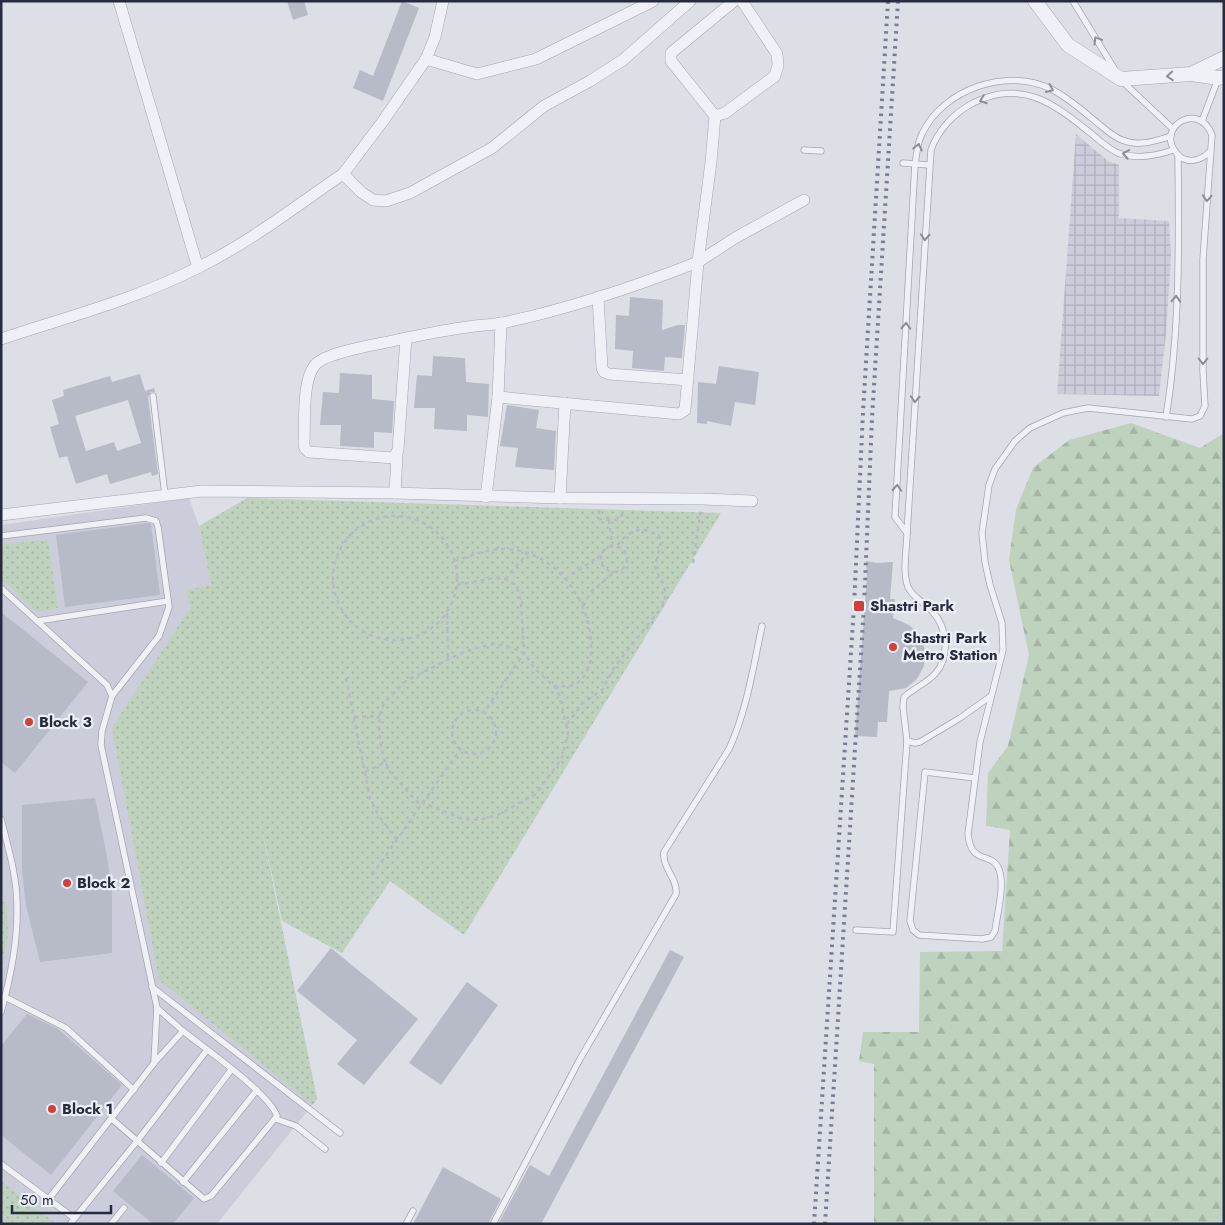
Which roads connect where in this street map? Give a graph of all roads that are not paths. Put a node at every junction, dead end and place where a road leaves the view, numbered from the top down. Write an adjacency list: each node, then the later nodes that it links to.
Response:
1 (118, 1): 28 (street)
2 (443, 1): 10 (street)
3 (653, 1): 10 (street)
4 (690, 1): 25 (street)
5 (734, 1): 14 (street)
6 (742, 1): 14 (street)
7 (1035, 1): 13 (street)
8 (1073, 1): 13 (lane, one-way to 8)
9 (1224, 58): 11 (street)
10 (426, 59): 25 (street)
11 (1191, 74): 12 (street); 13 (street, one-way to 13)
12 (1221, 77): 15 (lane)
13 (1121, 79): 16 (lane)
14 (714, 116): 27 (street)
15 (1202, 121): 16 (lane); 19 (lane)
16 (1173, 129): 17 (lane)
17 (1171, 136): 21 (lane); 23 (lane, one-way to 17)
18 (804, 150): 20 (lane)
19 (1211, 150): 21 (lane); 37 (lane, one-way to 37)
20 (821, 151)
21 (1175, 152): 24 (lane, one-way to 24); 37 (lane, one-way to 21)
22 (903, 163): 23 (lane)
23 (915, 164): 24 (lane); 45 (lane, one-way to 23)
24 (929, 165): 45 (lane, one-way to 45)
25 (343, 174): 28 (street)
26 (804, 200): 27 (street)
27 (698, 262): 29 (street); 33 (street)
28 (198, 268): 32 (street)
29 (598, 297): 30 (street); 33 (street)
30 (501, 323): 31 (street); 35 (street)
31 (406, 338): 38 (street); 38 (street)
32 (1, 339)
33 (688, 380): 36 (street)
34 (154, 396): 40 (lane)
35 (498, 397): 36 (street); 41 (street)
36 (564, 403): 42 (street)
37 (1166, 417): 52 (lane)
38 (397, 455): 39 (street)
39 (395, 494): 40 (street); 41 (street)
40 (165, 495): 44 (street)
41 (486, 497): 42 (street)
42 (560, 498): 43 (street)
43 (752, 501)
44 (1, 515)
45 (907, 533): 53 (lane)
46 (1, 536): 48 (lane)
47 (1, 588): 49 (lane)
48 (168, 601): 49 (lane); 51 (lane)
49 (37, 621): 51 (lane)
50 (762, 626): 82 (lane)
51 (112, 696): 57 (lane)
52 (992, 696): 53 (lane); 54 (lane)
53 (907, 741): 56 (lane)
54 (975, 778): 54 (lane)
55 (1, 819): 58 (lane)
56 (856, 930)
57 (152, 987): 59 (lane); 69 (lane)
58 (5, 997): 60 (lane); 65 (lane)
59 (157, 1008): 61 (lane); 63 (lane)
60 (1, 1012)
61 (182, 1031): 62 (lane); 63 (lane)
62 (207, 1050): 64 (lane); 70 (lane)
63 (154, 1063): 65 (lane)
64 (231, 1070): 66 (lane); 72 (lane)
65 (134, 1090): 67 (lane)
66 (257, 1090): 68 (lane); 74 (lane)
67 (112, 1119): 70 (lane); 75 (lane)
68 (276, 1119): 71 (lane); 74 (lane)
69 (340, 1133)
70 (138, 1140): 72 (lane); 78 (lane)
71 (325, 1149)
72 (161, 1163): 74 (lane)
73 (1, 1164): 75 (lane)
74 (183, 1182)
75 (48, 1200): 78 (lane)
76 (124, 1208): 80 (lane)
77 (413, 1211): 81 (lane)
78 (74, 1218): 79 (lane)
79 (70, 1224)
80 (111, 1224)
81 (406, 1224)
82 (493, 1224)

